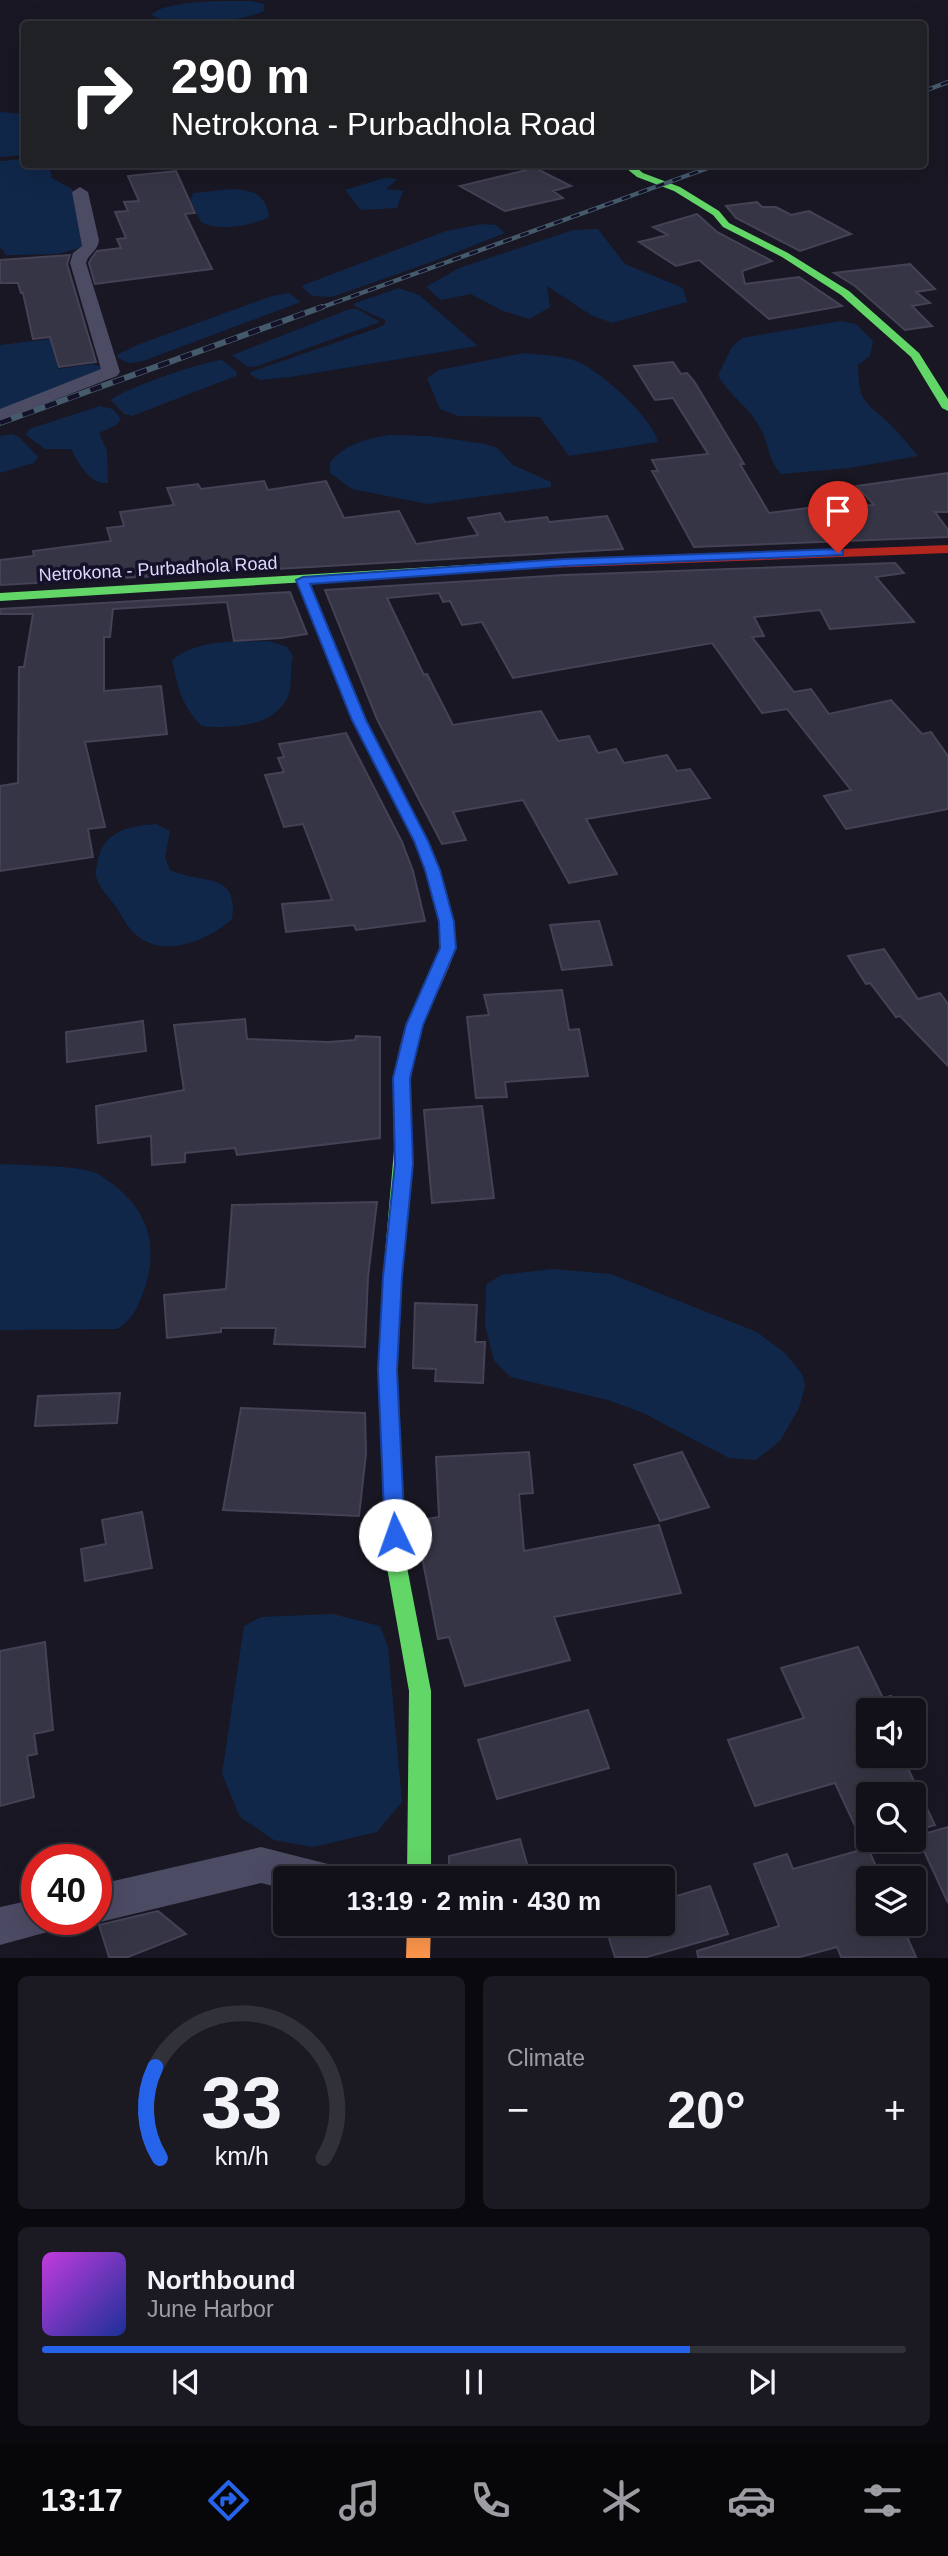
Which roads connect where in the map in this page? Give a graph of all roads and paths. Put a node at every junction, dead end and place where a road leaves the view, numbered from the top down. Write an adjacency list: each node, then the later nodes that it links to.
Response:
1 (630, 168): 3 (street)
2 (80, 191): 4 (street)
3 (948, 408)
4 (0, 415)
5 (948, 549): 6 (street, Netrokona - Purbadhola Road)
6 (303, 580): 7 (street, Netrokona - Purbadhola Road); 8 (street)
7 (0, 597)
8 (419, 1866)
9 (273, 1868): 10 (street)
10 (112, 1900)
11 (21, 1921): 12 (street)
12 (0, 1926)

